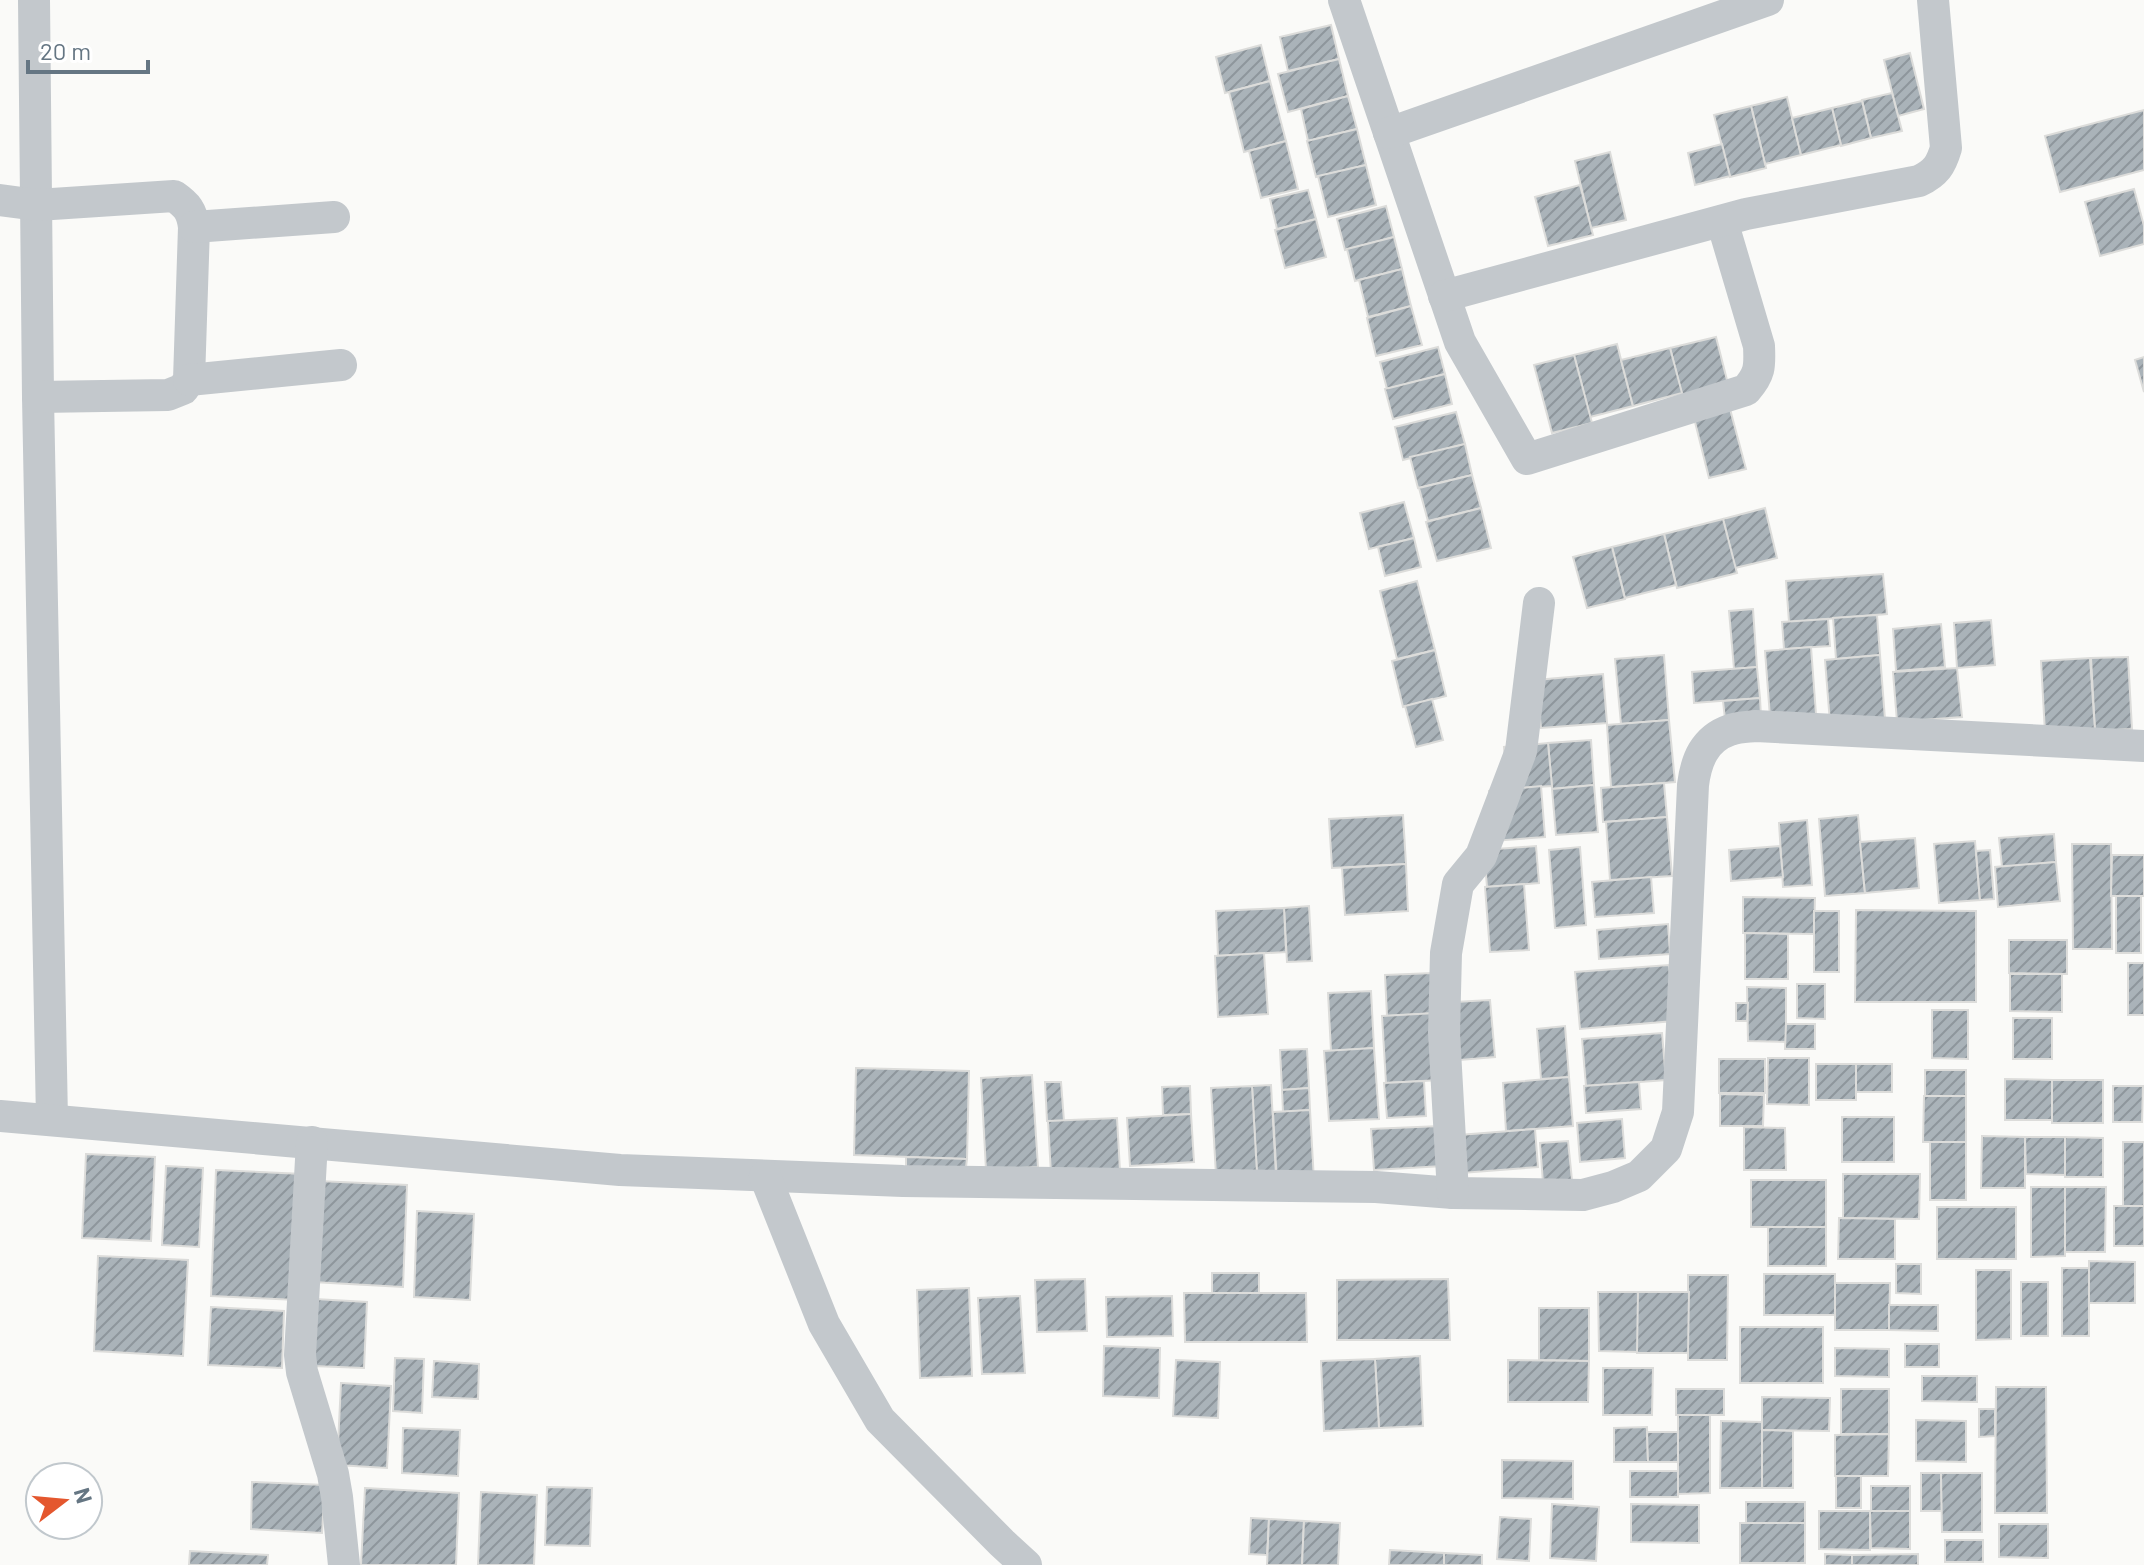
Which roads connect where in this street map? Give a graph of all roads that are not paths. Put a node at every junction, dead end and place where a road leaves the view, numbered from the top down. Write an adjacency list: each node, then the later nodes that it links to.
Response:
1 (34, 0): 7 (street)
2 (1344, 0): 5 (street)
3 (1768, 0): 5 (street)
4 (1933, 0): 9 (street)
5 (1389, 133): 11 (street)
6 (0, 200): 7 (street)
7 (37, 205): 10 (street); 14 (street)
8 (334, 217): 10 (street)
9 (1722, 221): 11 (street); 11 (street)
10 (194, 227): 13 (street)
11 (1444, 296)
12 (341, 365): 13 (street)
13 (189, 380): 14 (street)
14 (38, 397): 18 (street)
15 (1539, 603): 21 (street)
16 (2144, 746): 21 (street)
17 (0, 1116): 18 (street)
18 (52, 1120): 19 (street)
19 (312, 1142): 20 (street); 22 (street)
20 (765, 1176): 21 (street); 23 (street)
21 (1453, 1193)
22 (344, 1565)
23 (1026, 1565)

